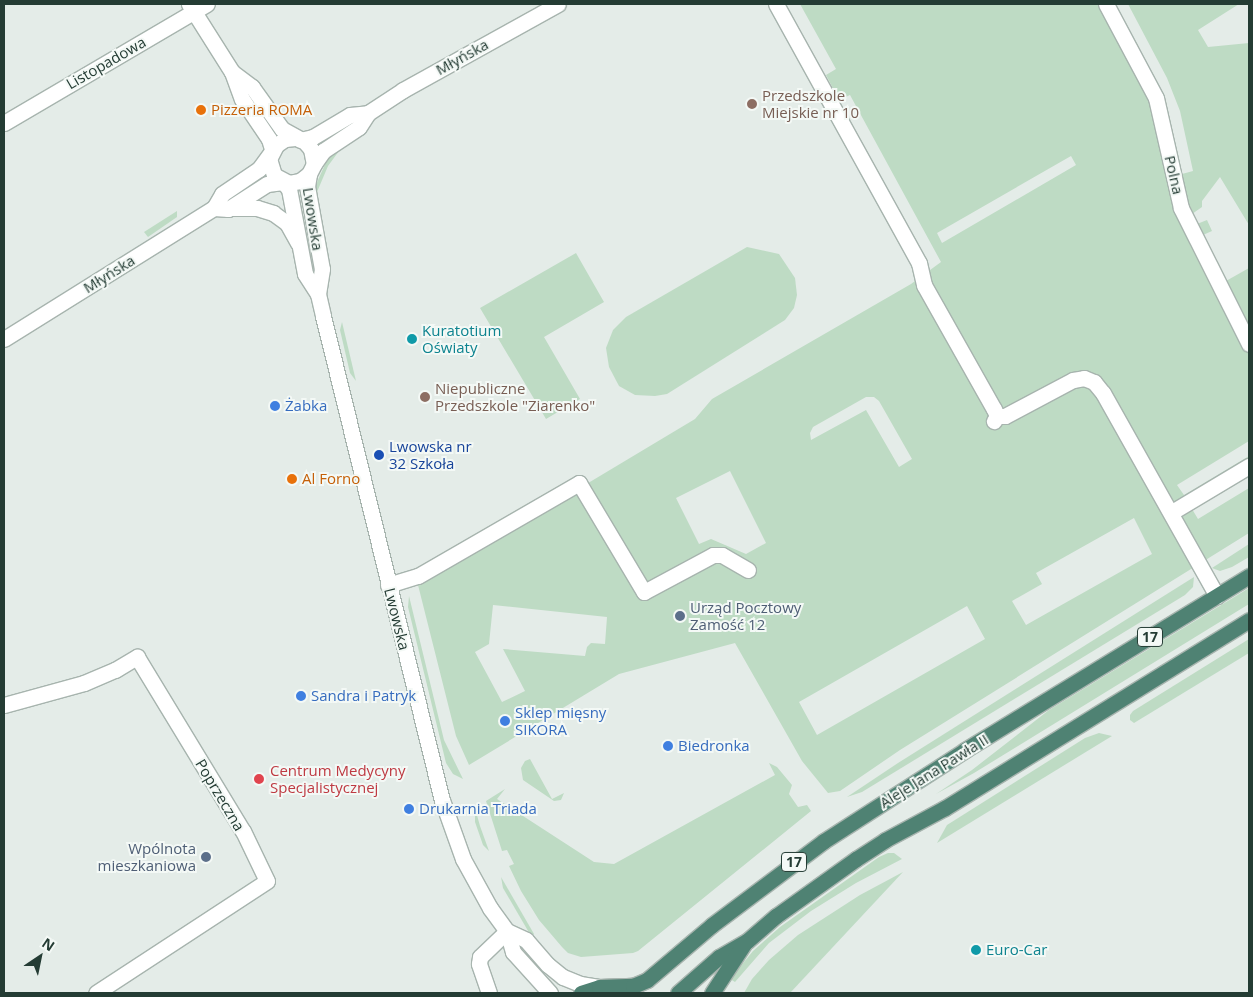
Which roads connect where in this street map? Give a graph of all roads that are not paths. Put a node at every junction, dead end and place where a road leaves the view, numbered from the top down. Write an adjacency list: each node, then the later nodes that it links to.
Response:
1 (558, 4): 6 (street, Młyńska)
2 (776, 4): 18 (street)
3 (1106, 4): 16 (street, Polna)
4 (197, 6): 5 (street); 7 (street, Listopadowa)
5 (232, 72): 8 (street); 9 (street)
6 (368, 113): 8 (street, Młyńska); 10 (street, Młyńska)
7 (4, 123)
8 (298, 139): 9 (street); 10 (street)
9 (271, 151): 11 (street); 12 (street, Młyńska)
10 (312, 169): 11 (street); 14 (street, Lwowska)
11 (283, 182): 12 (street, Młyńska); 13 (street, Lwowska)
12 (221, 208): 13 (street); 15 (street, Młyńska)
13 (300, 246): 14 (street, Lwowska)
14 (318, 294): 21 (street, Lwowska)
15 (4, 339)
16 (1249, 344)
17 (1249, 466): 18 (street)
18 (1172, 512): 22 (street)
19 (748, 570): 21 (street)
20 (1249, 576): 22 (highway, Aleje Jana Pawła II / 17)
21 (388, 585): 25 (street, Lwowska)
22 (1217, 596): 27 (highway, Aleje Jana Pawła II / 17)
23 (1249, 620): 26 (highway, 17)
24 (4, 705): 29 (street, Poprzeczna)
25 (507, 932): 28 (street, Lwowska); 30 (street); 31 (street, Lwowska)
26 (747, 941): 34 (highway, 17); 35 (highway)
27 (633, 986): 28 (highway, 17); 33 (highway, 17)
28 (599, 987): 32 (highway, 17)
29 (96, 993)
30 (489, 993)
31 (550, 993)
32 (581, 993)
33 (648, 993)
34 (678, 993)
35 (712, 993)

